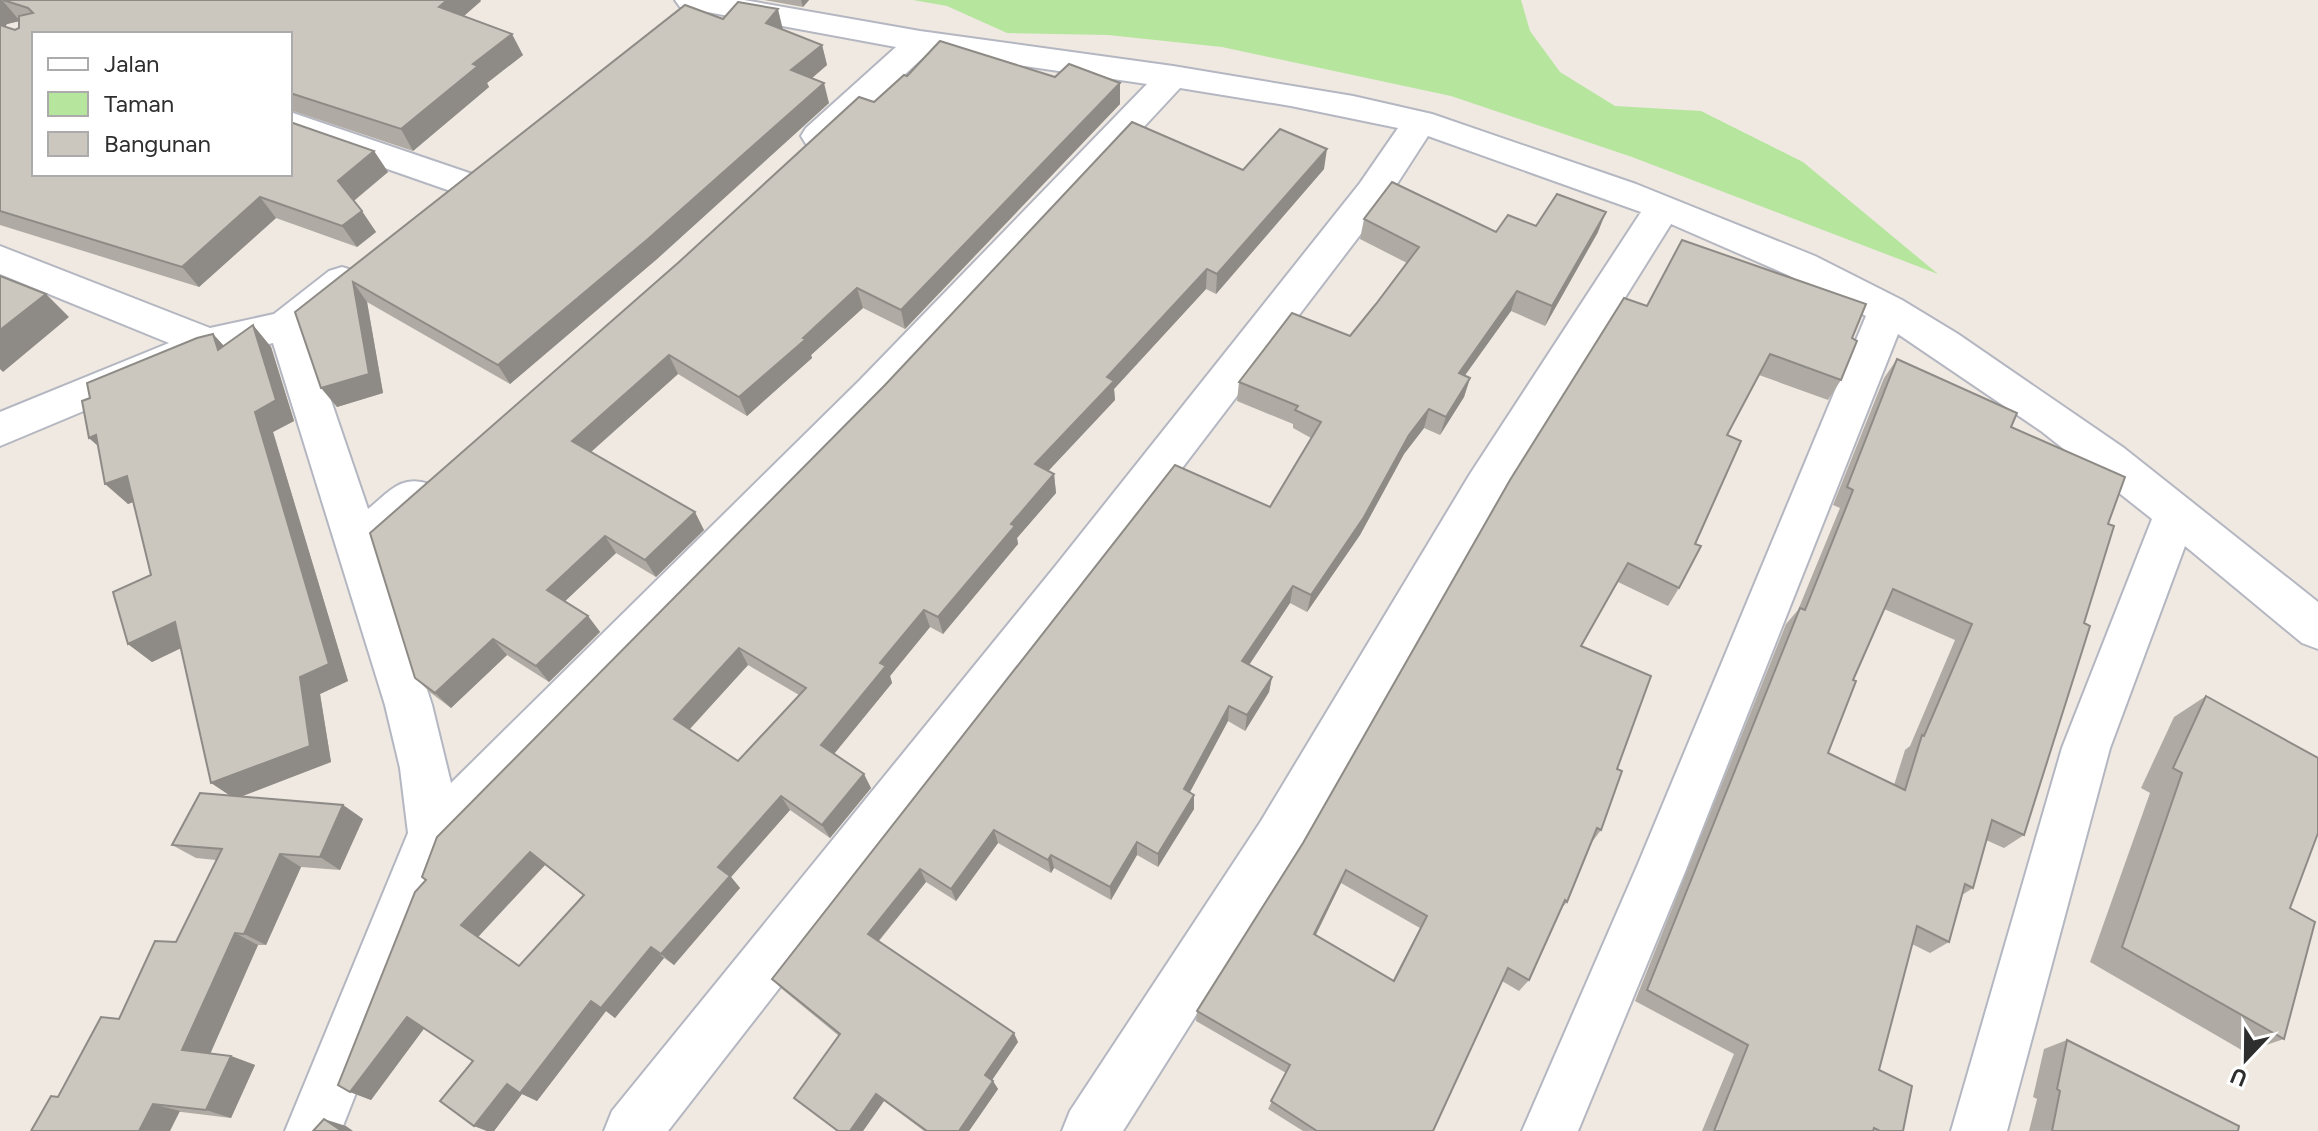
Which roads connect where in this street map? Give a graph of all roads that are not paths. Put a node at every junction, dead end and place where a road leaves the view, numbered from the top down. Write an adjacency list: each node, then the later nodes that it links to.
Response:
1 (687, 7): 2 (street)
2 (921, 42): 3 (street); 6 (street)
3 (1173, 76): 4 (street); 19 (street)
4 (1420, 122): 7 (street); 21 (street)
5 (292, 124): 8 (street)
6 (796, 156)
7 (1663, 207): 11 (street); 22 (street)
8 (429, 212)
9 (0, 259): 13 (street)
10 (369, 260): 12 (street)
11 (1888, 310): 16 (street); 23 (street)
12 (286, 326): 13 (street); 17 (street)
13 (208, 343): 14 (street)
14 (0, 430)
15 (441, 472): 17 (street)
16 (2176, 513): 18 (street); 24 (street)
17 (358, 543): 19 (street)
18 (2318, 629)
19 (433, 833): 20 (street)
20 (313, 1131)
21 (632, 1131)
22 (1090, 1131)
23 (1550, 1131)
24 (1979, 1131)

